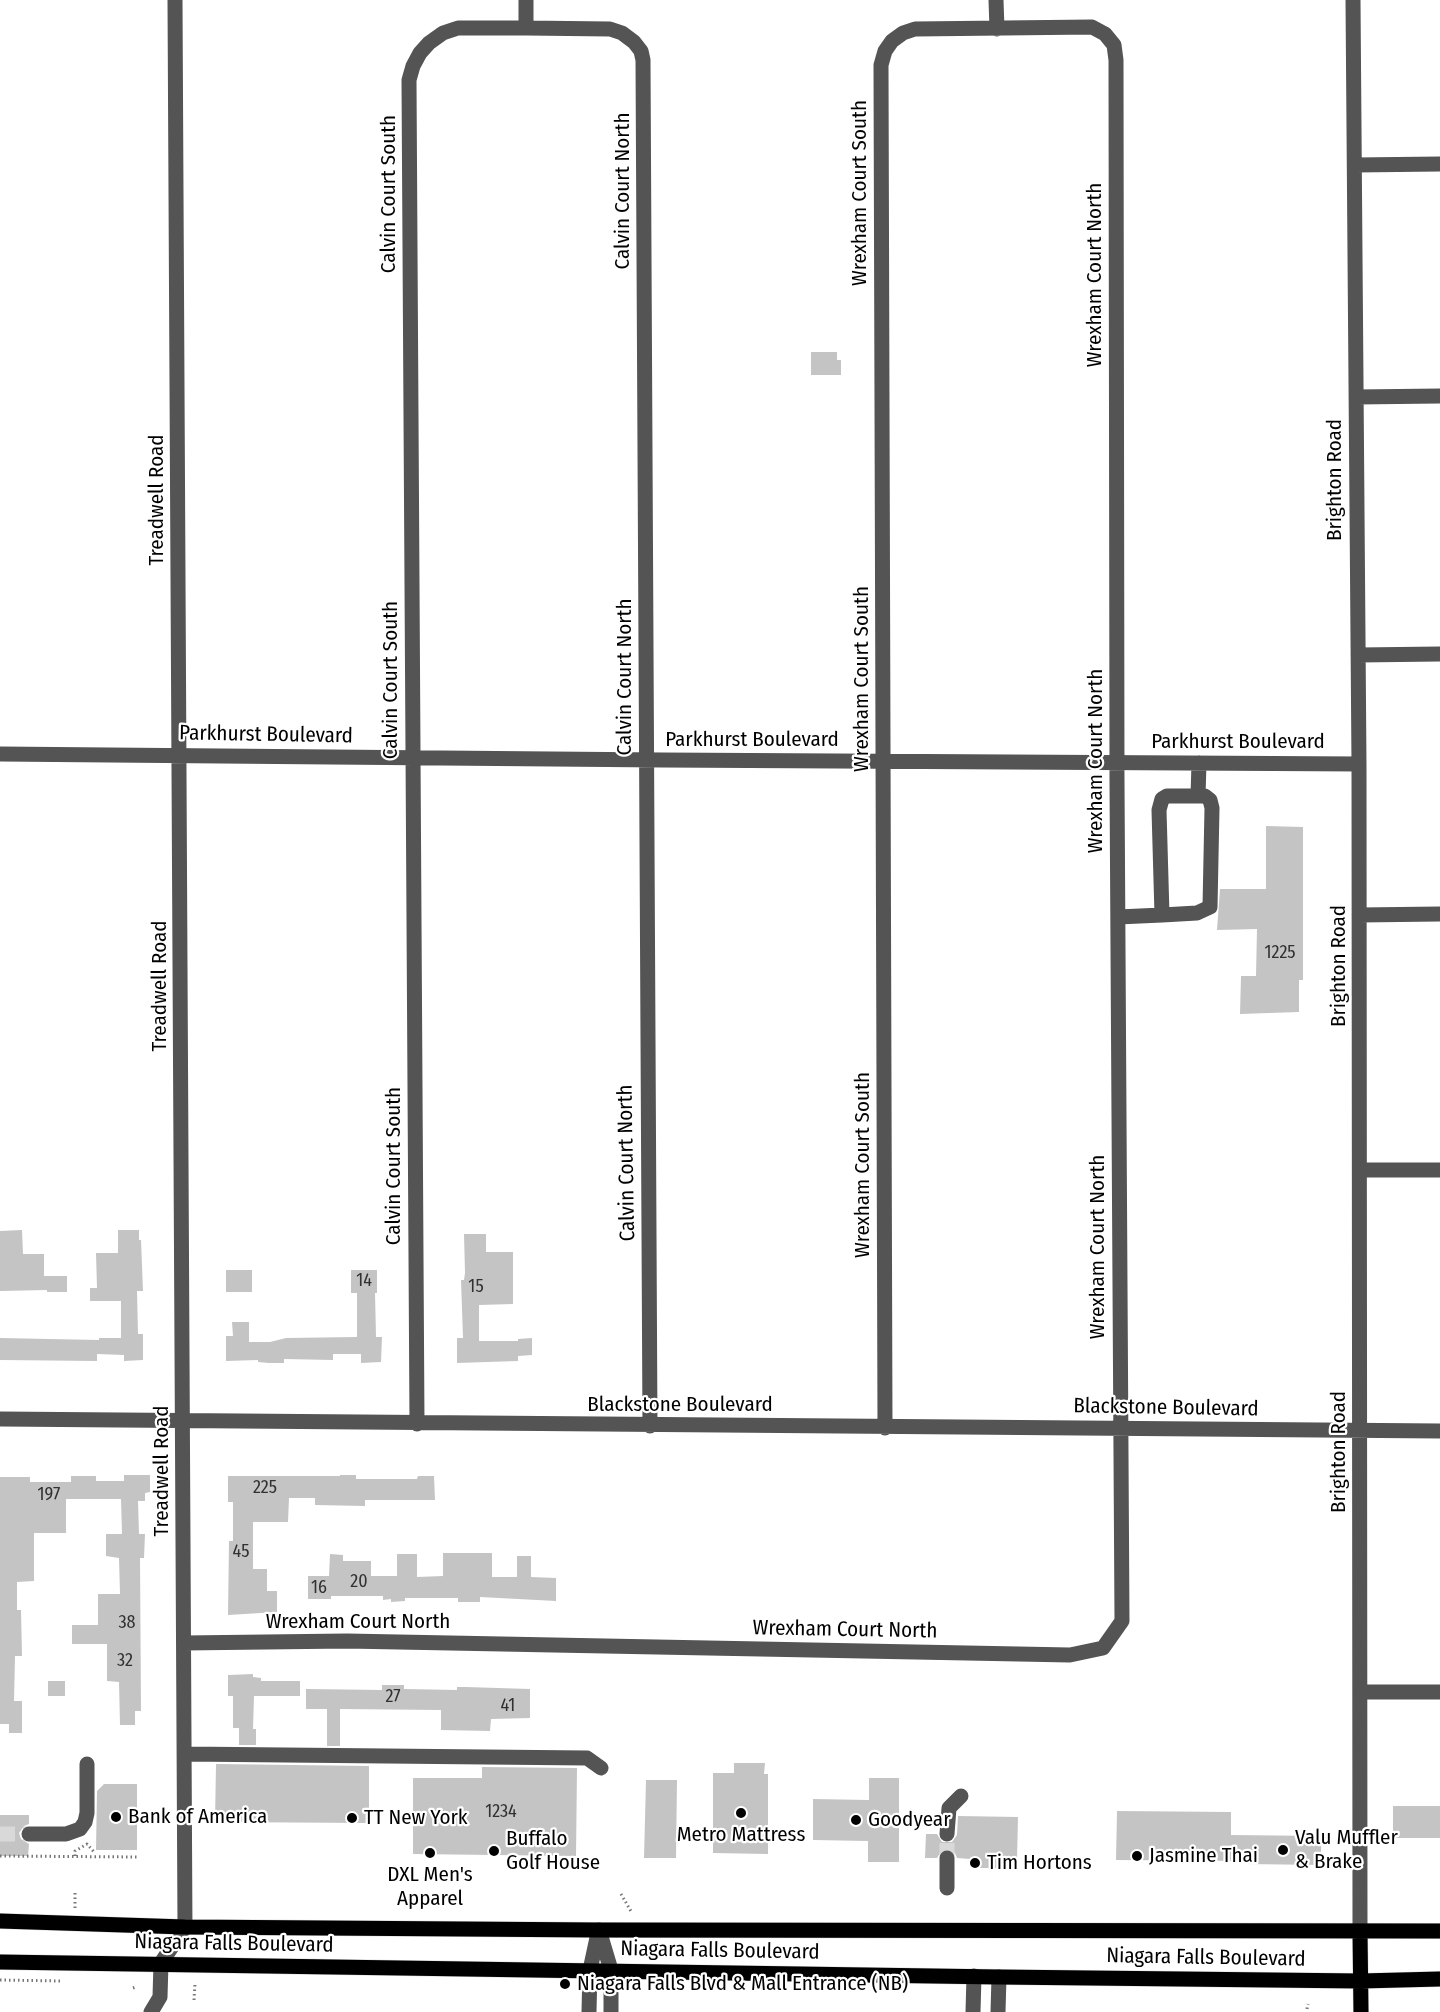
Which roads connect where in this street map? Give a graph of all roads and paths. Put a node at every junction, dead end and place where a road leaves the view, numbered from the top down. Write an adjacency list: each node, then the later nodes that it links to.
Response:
1 (175, 0): 14 (street, Treadwell Road)
2 (526, 0): 5 (street)
3 (996, 0): 6 (street)
4 (1353, 0): 7 (street, Brighton Road)
5 (526, 28): 15 (street, Calvin Court South); 16 (street, Calvin Court North)
6 (997, 29): 17 (street, Wrexham Court South); 18 (street, Wrexham Court North)
7 (1355, 165): 8 (street); 10 (street, Brighton Road)
8 (1440, 165)
9 (1440, 396): 10 (street)
10 (1356, 397): 12 (street, Brighton Road)
11 (1440, 654): 12 (street)
12 (1358, 655): 20 (street, Brighton Road)
13 (0, 754): 14 (street, Parkhurst Boulevard)
14 (180, 756): 15 (street, Parkhurst Boulevard); 29 (street, Treadwell Road)
15 (413, 758): 16 (street, Parkhurst Boulevard); 30 (street, Calvin Court South)
16 (646, 760): 17 (street, Parkhurst Boulevard); 31 (street, Calvin Court North)
17 (884, 762): 18 (street, Parkhurst Boulevard); 32 (street, Wrexham Court South)
18 (1117, 763): 19 (street, Parkhurst Boulevard); 25 (street, Wrexham Court North)
19 (1199, 763): 20 (street, Parkhurst Boulevard); 21 (street)
20 (1359, 764): 24 (street, Brighton Road)
21 (1198, 796): 23 (street); 23 (street)
22 (1440, 914): 24 (street)
23 (1162, 915): 25 (street)
24 (1359, 915): 26 (street, Brighton Road)
25 (1118, 917): 33 (street, Wrexham Court North)
26 (1361, 1170): 27 (street); 34 (street, Brighton Road)
27 (1440, 1170)
28 (0, 1419): 29 (street, Blackstone Boulevard)
29 (183, 1422): 30 (street, Blackstone Boulevard); 36 (street, Treadwell Road)
30 (417, 1424): 31 (street, Blackstone Boulevard)
31 (650, 1426): 32 (street, Blackstone Boulevard)
32 (885, 1428): 33 (street, Blackstone Boulevard)
33 (1119, 1429): 34 (street, Blackstone Boulevard); 36 (street, Wrexham Court North)
34 (1359, 1431): 35 (street, Blackstone Boulevard); 37 (street, Brighton Road)
35 (1440, 1431)
36 (184, 1643): 39 (street, Treadwell Road)
37 (1361, 1692): 38 (street); 59 (street, Brighton Road)
38 (1440, 1692)
39 (184, 1754): 41 (street); 56 (street, Treadwell Road)
40 (87, 1764): 43 (street)
41 (601, 1768)
42 (962, 1796): 44 (street)
43 (29, 1834)
44 (947, 1834)
45 (0, 1856): 46 (path)
46 (75, 1857): 47 (path); 47 (path)
47 (92, 1857): 48 (path)
48 (139, 1857)
49 (947, 1858): 50 (street)
50 (947, 1888)
51 (75, 1892): 53 (path)
52 (621, 1894): 54 (path)
53 (75, 1908)
54 (632, 1913)
55 (0, 1921): 56 (main road, Niagara Falls Boulevard)
56 (185, 1927): 57 (main road, Niagara Falls Boulevard); 61 (street)
57 (599, 1930): 59 (main road, Niagara Falls Boulevard); 62 (street); 63 (street)
58 (1440, 1931): 59 (main road, Niagara Falls Boulevard)
59 (1360, 1932): 69 (main road)
60 (0, 1962): 61 (main road, Niagara Falls Boulevard)
61 (161, 1963): 62 (main road, Niagara Falls Boulevard); 74 (street)
62 (590, 1970): 63 (main road, Niagara Falls Boulevard); 75 (street)
63 (611, 1970): 64 (main road, Niagara Falls Boulevard); 76 (street)
64 (974, 1976): 65 (main road, Niagara Falls Boulevard); 77 (street)
65 (999, 1977): 69 (main road, Niagara Falls Boulevard); 78 (street)
66 (0, 1980): 68 (path)
67 (1440, 1980): 69 (main road, Niagara Falls Boulevard)
68 (60, 1981)
69 (1360, 1981): 79 (main road)
70 (195, 1983): 71 (path)
71 (194, 2000)
72 (1308, 2004): 73 (path)
73 (1307, 2008)
74 (151, 2012)
75 (590, 2012)
76 (611, 2012)
77 (973, 2012)
78 (998, 2012)
79 (1361, 2012)

